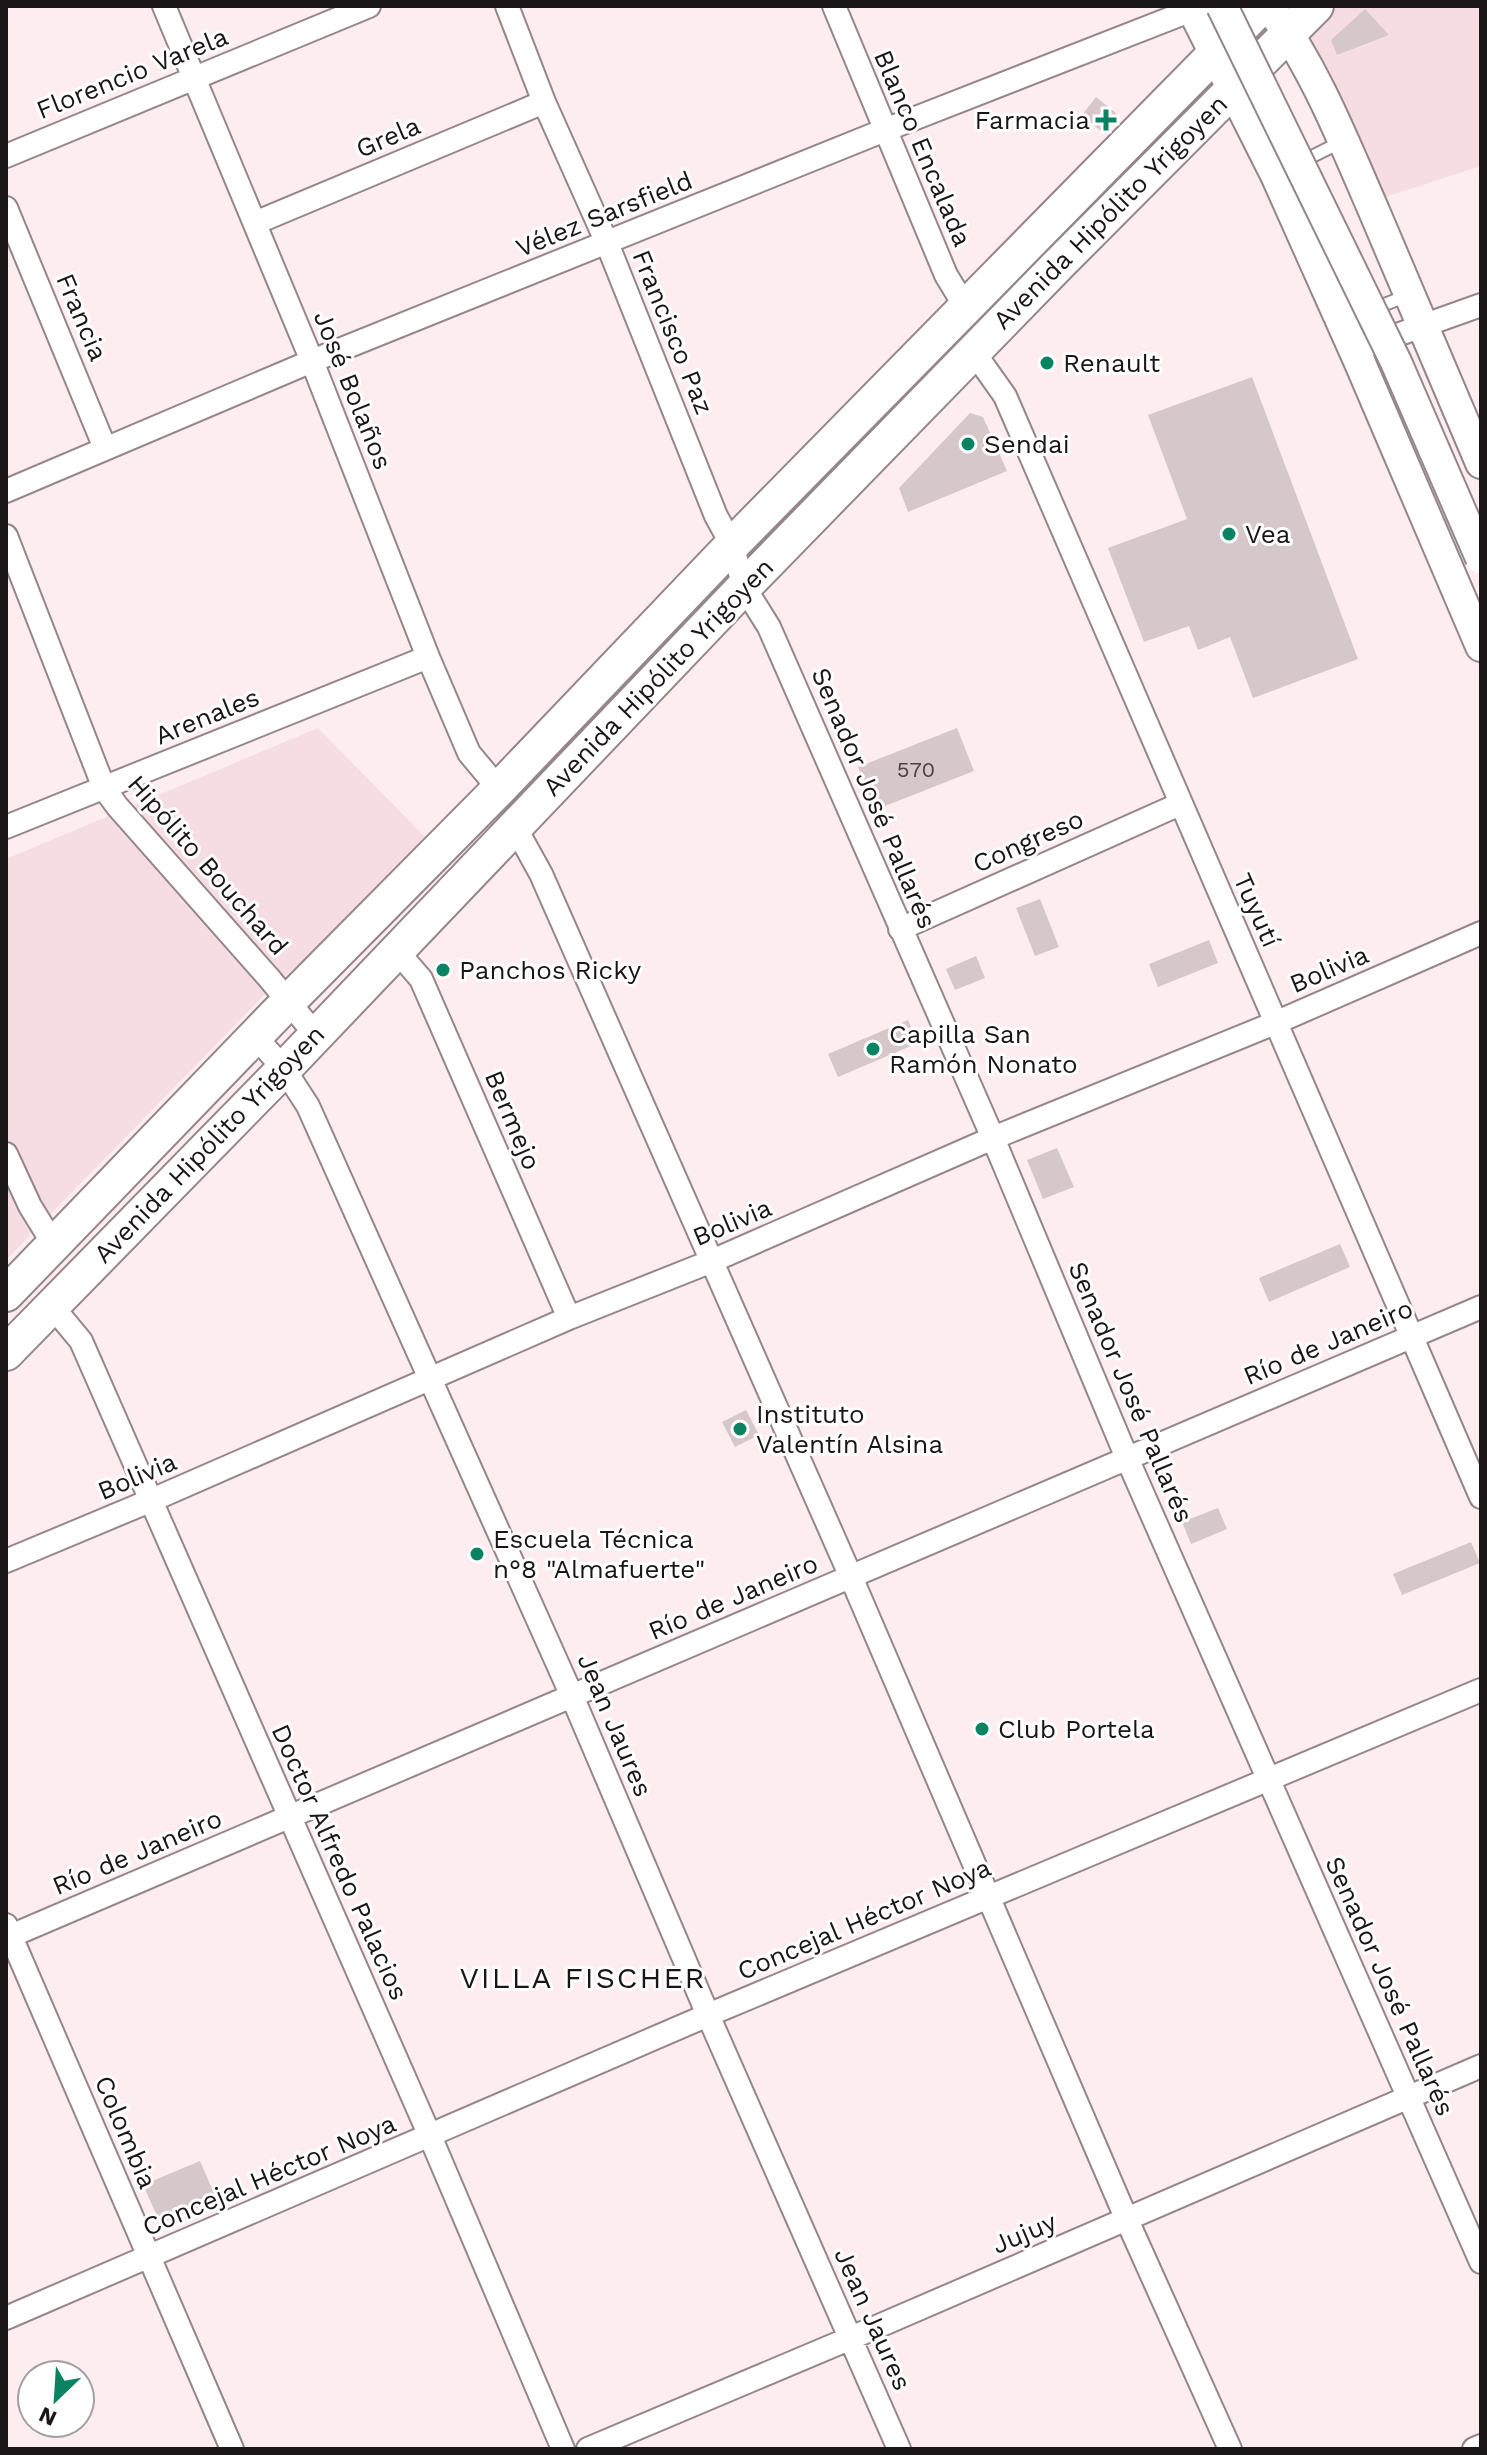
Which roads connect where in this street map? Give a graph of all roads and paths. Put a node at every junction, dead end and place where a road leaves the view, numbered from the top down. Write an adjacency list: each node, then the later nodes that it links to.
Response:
1 (164, 6): 12 (street, José Bolaños)
2 (369, 6): 12 (street, Florencio Varela)
3 (507, 6): 14 (street, Francisco Paz)
4 (834, 6): 15 (street, Blanco Encalada)
5 (1228, 6): 9 (street, Vélez Sarsfield)
6 (1262, 6): 11 (main road, Avenida Hipólito Yrigoyen)
7 (1269, 6): 10 (main road)
8 (1316, 6): 10 (main road, Avenida Hipólito Yrigoyen)
9 (1202, 7): 11 (main road); 15 (street, Vélez Sarsfield); 35 (main road, bridge)
10 (1289, 34): 13 (main road, Avenida Hipólito Yrigoyen); 16 (main road)
11 (1214, 55): 13 (main road); 24 (main road, Avenida Hipólito Yrigoyen)
12 (194, 78): 17 (street, Florencio Varela); 20 (street, José Bolaños)
13 (1232, 89): 18 (main road); 28 (main road, Avenida Hipólito Yrigoyen)
14 (544, 102): 20 (street, Grela); 21 (street, Francisco Paz)
15 (885, 130): 21 (street, Vélez Sarsfield); 24 (street, Blanco Encalada)
16 (1344, 141): 18 (lane); 22 (main road)
17 (6, 156)
18 (1276, 175): 25 (main road)
19 (6, 208): 30 (street, Francia)
20 (255, 223): 29 (street, José Bolaños)
21 (607, 243): 29 (street, Vélez Sarsfield); 34 (street, Francisco Paz)
22 (1410, 295): 25 (lane); 26 (main road)
23 (1481, 305): 26 (street)
24 (966, 308): 34 (main road, Avenida Hipólito Yrigoyen)
25 (1343, 322): 27 (main road)
26 (1423, 326): 27 (street); 31 (main road)
27 (1355, 350): 37 (main road)
28 (973, 351): 36 (main road, Avenida Hipólito Yrigoyen); 41 (street, Tuyutí)
29 (312, 361): 30 (street, Vélez Sarsfield); 38 (street, José Bolaños)
30 (105, 448): 32 (street, Vélez Sarsfield)
31 (1481, 463)
32 (6, 491)
33 (6, 536): 39 (street, Hipólito Bouchard)
34 (732, 545): 36 (street, Senador José Pallarés); 40 (main road, Avenida Hipólito Yrigoyen)
35 (1481, 558)
36 (744, 587): 43 (main road, Avenida Hipólito Yrigoyen); 44 (street, Senador José Pallarés)
37 (1481, 646)
38 (428, 657): 39 (street, Arenales); 40 (street, José Bolaños)
39 (104, 788): 42 (street, Arenales); 47 (street, Hipólito Bouchard)
40 (499, 789): 47 (main road, Avenida Hipólito Yrigoyen)
41 (1180, 804): 44 (street, Congreso); 48 (street, Tuyutí)
42 (6, 827)
43 (515, 827): 46 (main road, Avenida Hipólito Yrigoyen); 55 (street)
44 (900, 929): 52 (street, Senador José Pallarés)
45 (1481, 933): 48 (street, Bolivia)
46 (396, 950): 49 (main road, Avenida Hipólito Yrigoyen); 59 (street, Bermejo)
47 (288, 1002): 49 (street); 50 (main road, Avenida Hipólito Yrigoyen)
48 (1275, 1023): 52 (street, Bolivia); 60 (street, Tuyutí)
49 (315, 1034): 51 (main road, Avenida Hipólito Yrigoyen)
50 (255, 1036): 51 (street, Jean Jaures); 54 (main road, Avenida Hipólito Yrigoyen)
51 (284, 1069): 57 (main road, Avenida Hipólito Yrigoyen); 62 (street, Jean Jaures)
52 (993, 1138): 55 (street, Bolivia); 63 (street, Senador José Pallarés)
53 (6, 1154): 54 (street)
54 (54, 1245): 56 (main road, Avenida Hipólito Yrigoyen)
55 (712, 1261): 59 (street, Bolivia); 67 (street)
56 (6, 1294)
57 (52, 1306): 61 (main road, Avenida Hipólito Yrigoyen); 65 (street, Doctor Alfredo Palacios)
58 (1481, 1307): 60 (street, Río de Janeiro)
59 (569, 1318): 62 (street, Bolivia)
60 (1412, 1337): 63 (street, Río de Janeiro); 64 (street, Tuyutí)
61 (6, 1353)
62 (430, 1380): 65 (street, Bolivia); 69 (street, Jean Jaures)
63 (1127, 1458): 67 (street, Río de Janeiro); 70 (street, Senador José Pallarés)
64 (1481, 1497)
65 (152, 1500): 66 (street, Bolivia); 71 (street, Doctor Alfredo Palacios)
66 (6, 1561)
67 (851, 1577): 69 (street, Río de Janeiro); 72 (street)
68 (1481, 1690): 70 (street, Concejal Héctor Noya)
69 (572, 1696): 71 (street, Río de Janeiro); 74 (street, Jean Jaures)
70 (1268, 1779): 72 (street, Concejal Héctor Noya); 76 (street, Senador José Pallarés)
71 (289, 1817): 73 (street, Río de Janeiro); 77 (street, Doctor Alfredo Palacios)
72 (988, 1897): 74 (street, Concejal Héctor Noya); 78 (street)
73 (8, 1933): 79 (street, Colombia)
74 (708, 2015): 77 (street, Concejal Héctor Noya); 82 (street, Jean Jaures)
75 (1481, 2066): 76 (street, Jujuy)
76 (1409, 2098): 78 (street, Jujuy); 80 (street, Senador José Pallarés)
77 (430, 2136): 79 (street, Concejal Héctor Noya); 85 (street, Doctor Alfredo Palacios)
78 (1127, 2220): 82 (street, Jujuy); 88 (street)
79 (149, 2258): 81 (street, Concejal Héctor Noya); 84 (street, Colombia)
80 (1481, 2262)
81 (6, 2318)
82 (851, 2338): 86 (street, Jujuy); 87 (street, Jean Jaures)
83 (1481, 2446): 89 (street)
84 (232, 2449)
85 (563, 2449)
86 (588, 2449)
87 (899, 2449)
88 (1230, 2449)
89 (1474, 2449)

